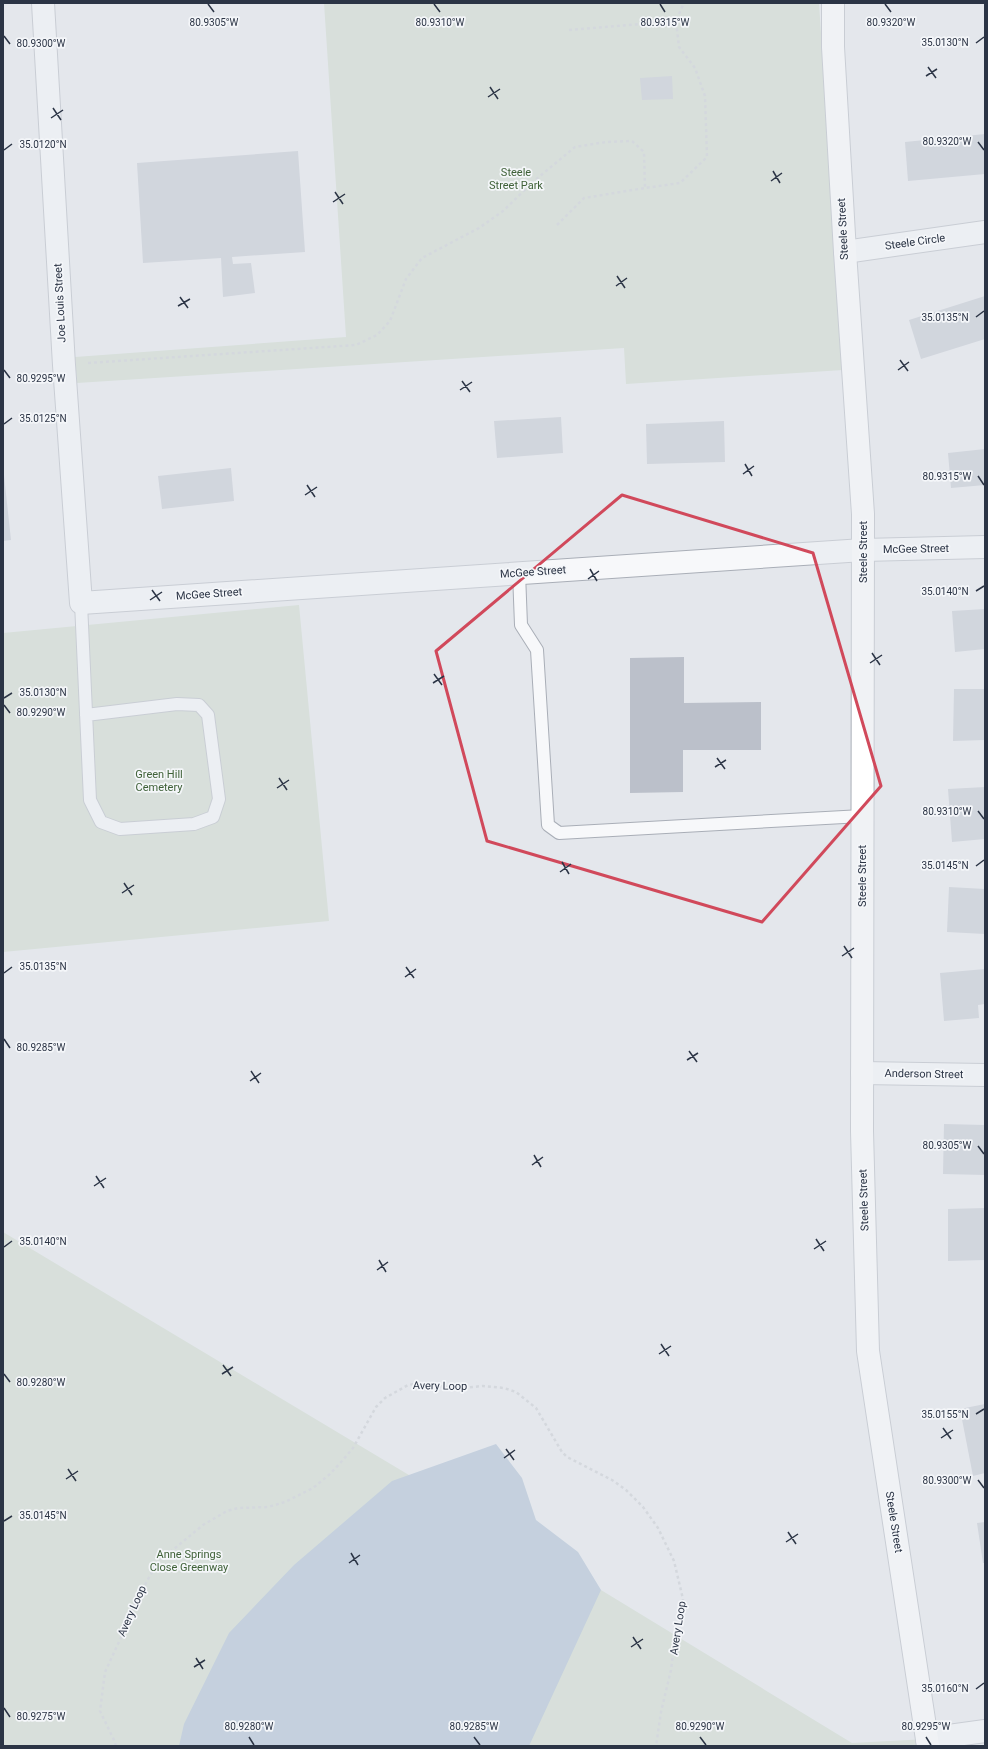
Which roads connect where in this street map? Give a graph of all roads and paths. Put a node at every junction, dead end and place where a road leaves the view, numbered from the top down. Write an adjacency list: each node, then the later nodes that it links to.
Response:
1 (43, 3): 10 (street, Joe Louis Street)
2 (684, 3): 4 (path)
3 (833, 3): 9 (street, Steele Street)
4 (676, 21): 5 (path); 6 (path)
5 (569, 30)
6 (645, 188): 7 (path); 10 (path)
7 (557, 226)
8 (985, 232): 9 (street, Steele Circle)
9 (844, 252): 12 (street, Steele Street)
10 (64, 365): 14 (street, Joe Louis Street)
11 (985, 547): 12 (street, McGee Street)
12 (863, 550): 13 (street, McGee Street); 16 (street, Steele Street)
13 (519, 573): 14 (street, McGee Street); 16 (lane)
14 (80, 603): 15 (lane)
15 (86, 715): 15 (lane)
16 (862, 816): 17 (street, Steele Street)
17 (862, 1073): 18 (street, Anderson Street); 20 (street, Steele Street)
18 (985, 1075)
19 (985, 1731): 20 (street)
20 (928, 1743)
21 (116, 1746): 22 (path, Avery Loop)
22 (656, 1746)

